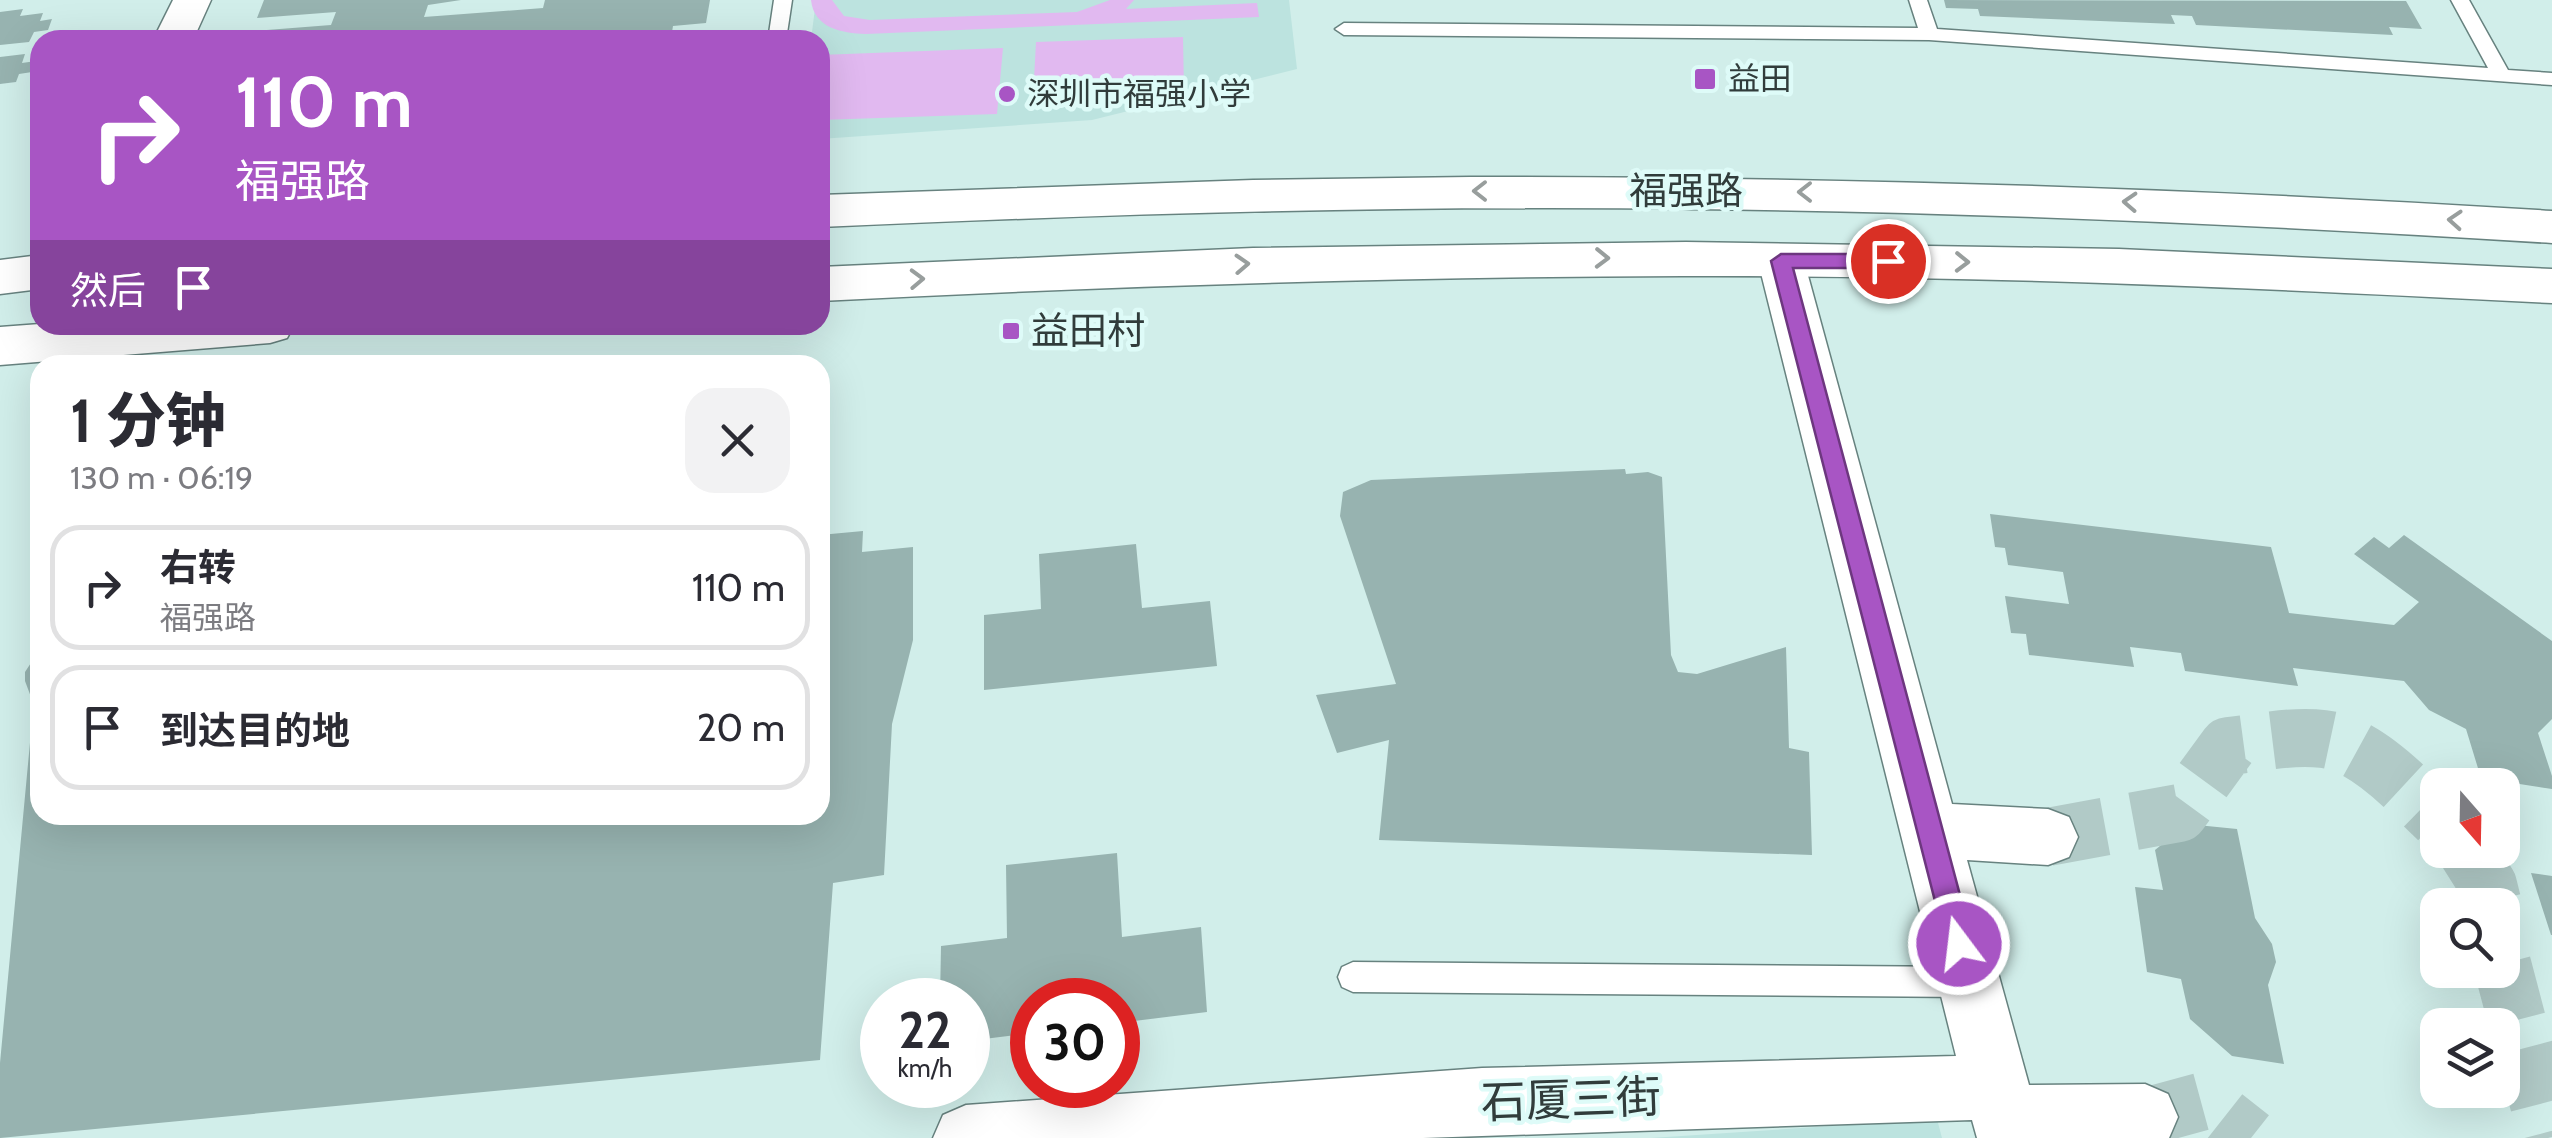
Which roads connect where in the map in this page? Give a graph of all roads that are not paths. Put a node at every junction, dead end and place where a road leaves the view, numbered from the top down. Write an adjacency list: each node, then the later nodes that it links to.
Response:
1 (192, 0): 6 (street)
2 (783, 0): 7 (lane)
3 (1918, 0): 8 (lane)
4 (2460, 0): 9 (lane)
5 (1344, 29): 8 (lane)
6 (178, 30)
7 (779, 30)
8 (1929, 34): 9 (lane)
9 (2501, 75): 10 (lane)
10 (2552, 79)
11 (830, 211): 12 (main road, 福强路, one-way to 11)
12 (2552, 227)
13 (1781, 261): 16 (main road, 福强路, one-way to 13); 17 (main road, 福强路, one-way to 17); 20 (street)
14 (30, 273): 15 (main road)
15 (0, 277)
16 (830, 284)
17 (2551, 289)
18 (141, 335): 19 (main road)
19 (0, 346)
20 (1930, 830): 21 (street); 23 (street)
21 (2048, 838)
22 (1354, 978): 23 (lane)
23 (1969, 982): 24 (street)
24 (2003, 1114): 25 (street, 石厦三街); 26 (street, 石厦三街)
25 (2145, 1117)
26 (966, 1138)

